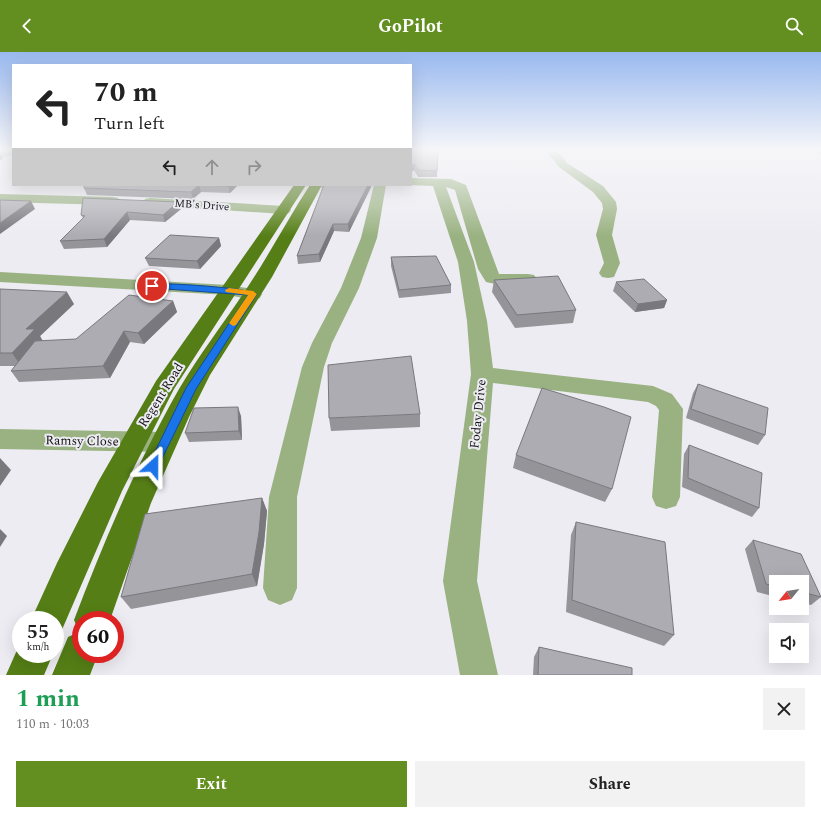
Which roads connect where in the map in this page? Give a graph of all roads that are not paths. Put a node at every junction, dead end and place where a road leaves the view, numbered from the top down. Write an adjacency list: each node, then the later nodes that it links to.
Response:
1 (582, 178): 9 (street)
2 (412, 182): 3 (street)
3 (438, 183): 11 (street); 14 (street, Foday Drive)
4 (299, 186): 8 (main road, Regent Road)
5 (315, 186): 13 (main road, Regent Road)
6 (380, 186): 19 (street)
7 (0, 198): 8 (street, MB's Drive)
8 (284, 210): 12 (main road, Regent Road)
9 (608, 273)
10 (0, 277): 12 (street)
11 (542, 279)
12 (228, 290): 13 (street); 16 (main road, Regent Road)
13 (253, 294): 17 (main road, Regent Road)
14 (482, 374): 18 (street); 26 (street, Foday Drive)
15 (0, 439): 16 (street, Ramsy Close)
16 (133, 442): 17 (street, Ramsy Close); 20 (main road, Regent Road)
17 (164, 442): 21 (main road, Regent Road)
18 (666, 497)
19 (280, 588)
20 (53, 611)
21 (95, 611)
22 (30, 663): 24 (main road)
23 (76, 663): 25 (main road)
24 (25, 675)
25 (71, 675)
26 (479, 675)

